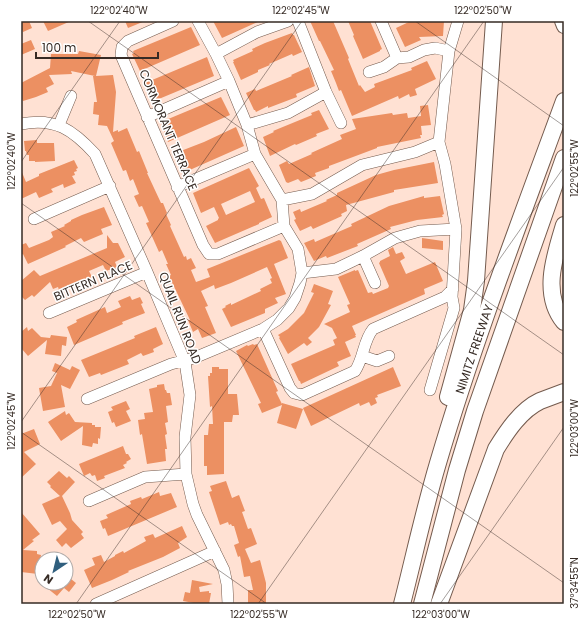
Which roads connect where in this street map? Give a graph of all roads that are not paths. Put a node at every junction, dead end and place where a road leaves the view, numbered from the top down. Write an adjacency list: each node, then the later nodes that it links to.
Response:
1 (173, 21): 18 (street, CORMORANT TERRACE)
2 (198, 21): 11 (street)
3 (288, 21): 11 (street)
4 (298, 21): 15 (street)
5 (381, 21): 12 (street)
6 (458, 21): 10 (street)
7 (494, 21): 48 (highway)
8 (562, 21): 9 (main road)
9 (564, 26)
10 (449, 51): 12 (street); 23 (street)
11 (216, 54): 14 (street)
12 (397, 58): 13 (street)
13 (369, 72)
14 (229, 81): 18 (street); 22 (street)
15 (326, 92): 19 (street); 22 (street)
16 (71, 96): 21 (street)
17 (564, 101): 48 (highway, NIMITZ FREEWAY)
18 (147, 117): 28 (street, CORMORANT TERRACE)
19 (341, 123)
20 (21, 124): 21 (street, QUAIL RUN ROAD)
21 (59, 125): 27 (street, QUAIL RUN ROAD)
22 (247, 125): 24 (street)
23 (439, 142): 29 (street); 33 (street)
24 (255, 154): 28 (street); 29 (street)
25 (564, 158): 55 (highway)
26 (564, 183): 56 (highway)
27 (110, 186): 30 (street); 35 (street, QUAIL RUN ROAD)
28 (178, 187): 32 (street, CORMORANT TERRACE)
29 (282, 200): 32 (street)
30 (34, 219)
31 (564, 225): 40 (highway)
32 (284, 226): 36 (street)
33 (456, 229): 34 (street); 38 (street)
34 (363, 256): 36 (street); 37 (street)
35 (147, 272): 39 (street, BITTERN PLACE); 44 (street, QUAIL RUN ROAD)
36 (302, 273): 41 (street)
37 (375, 283)
38 (453, 289): 42 (street); 45 (street)
39 (49, 313)
40 (564, 322)
41 (263, 329): 42 (street); 44 (street)
42 (362, 356): 43 (street)
43 (389, 356)
44 (185, 362): 47 (street); 49 (street, QUAIL RUN ROAD)
45 (430, 390)
46 (564, 392): 57 (highway)
47 (87, 399)
48 (438, 464): 54 (highway, NIMITZ FREEWAY)
49 (186, 474): 50 (street); 51 (street, QUAIL RUN ROAD)
50 (89, 501)
51 (215, 551): 52 (street); 53 (street, QUAIL RUN ROAD)
52 (96, 604)
53 (228, 604)
54 (402, 604)
55 (422, 604)
56 (430, 604)
57 (439, 604)

